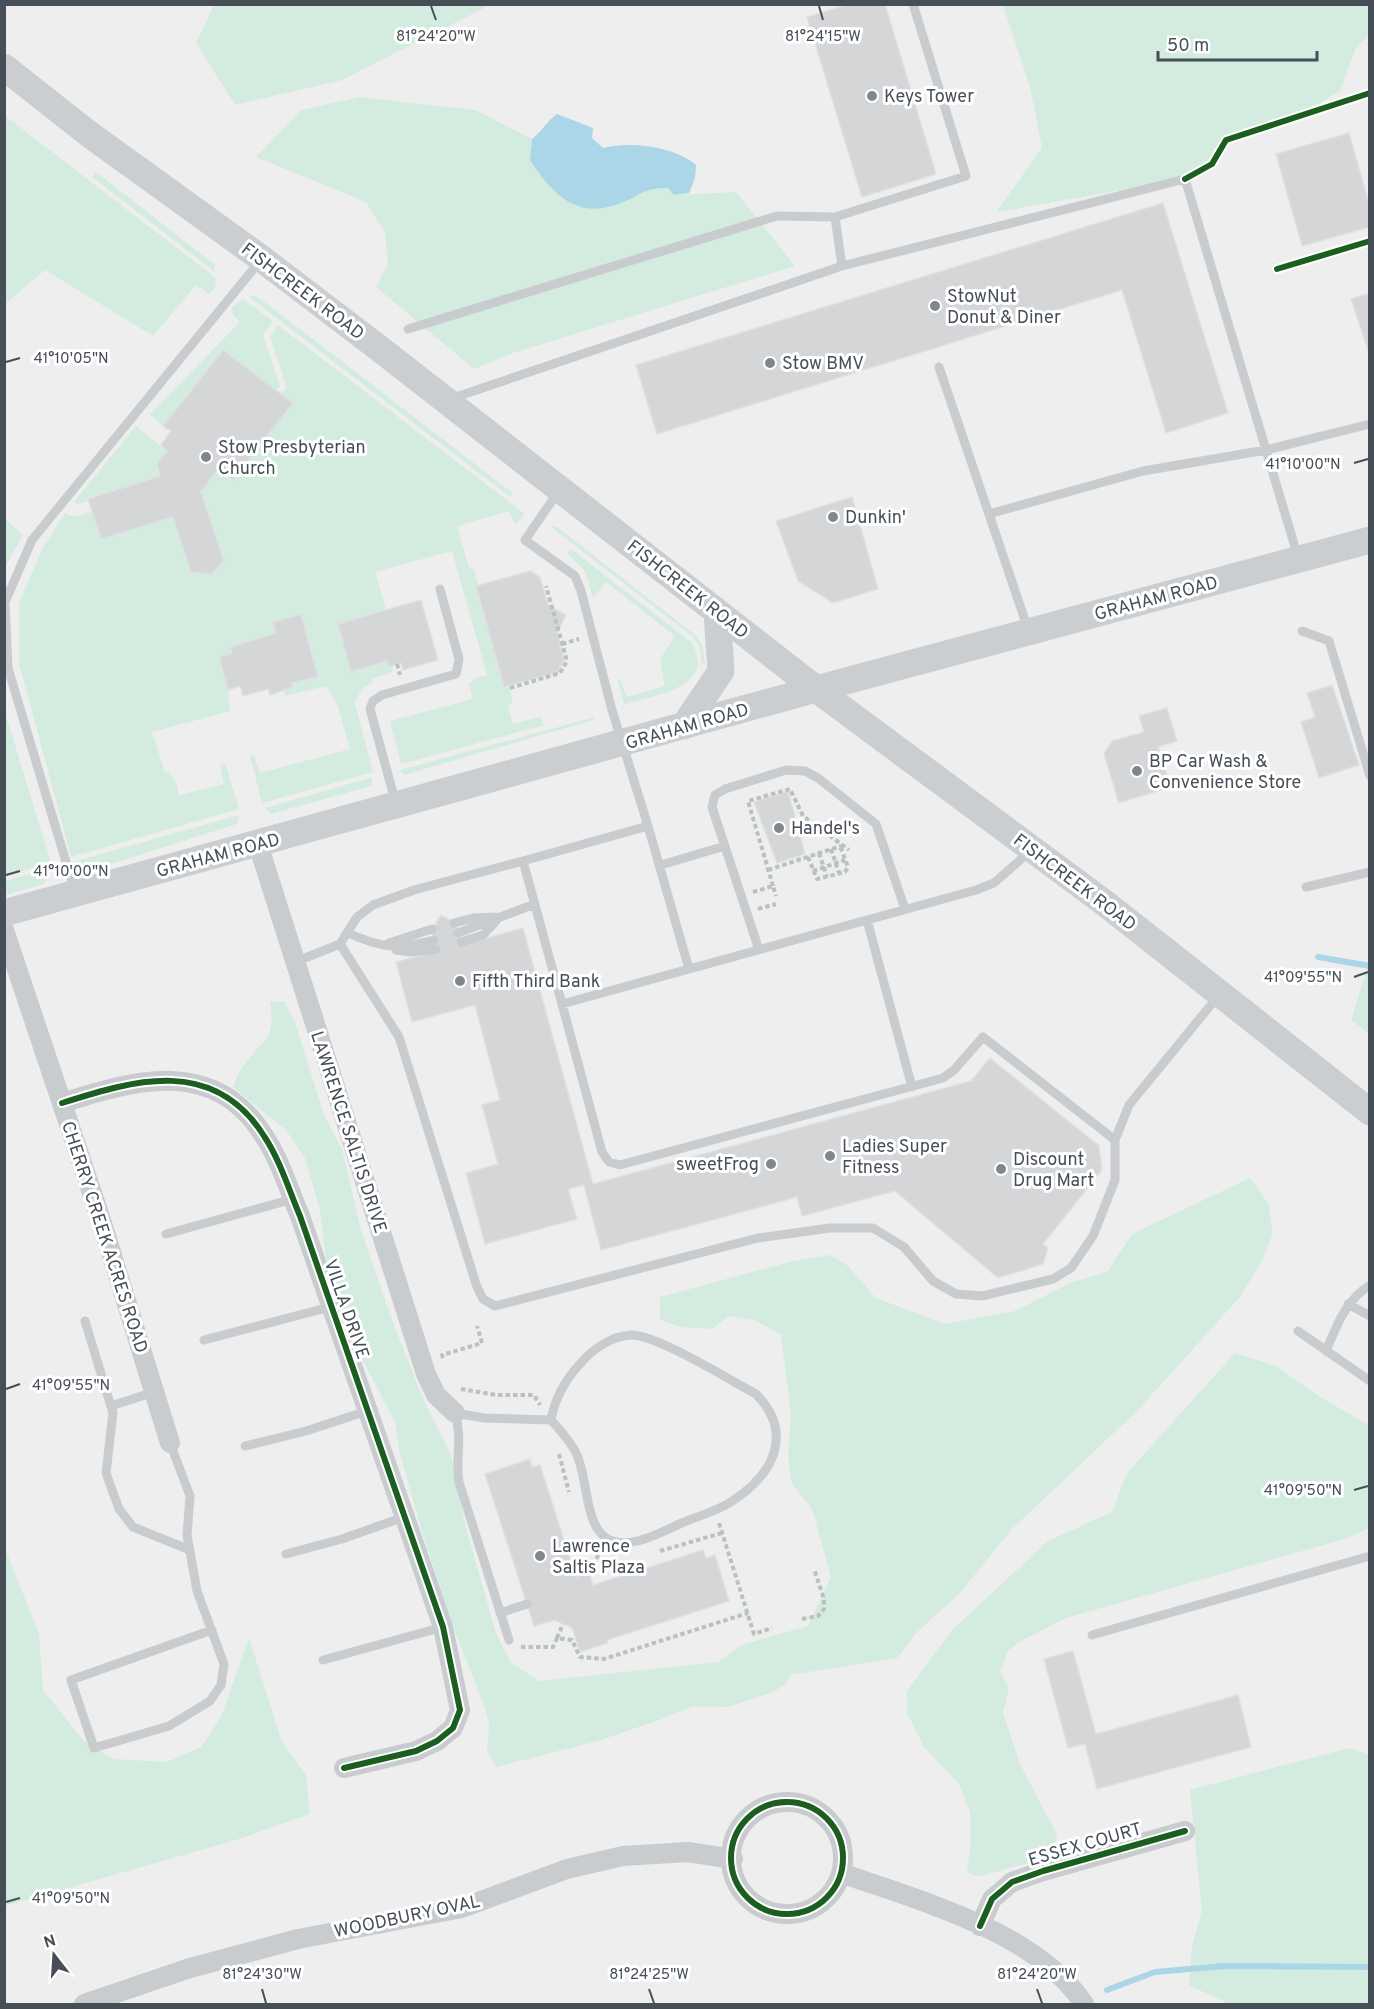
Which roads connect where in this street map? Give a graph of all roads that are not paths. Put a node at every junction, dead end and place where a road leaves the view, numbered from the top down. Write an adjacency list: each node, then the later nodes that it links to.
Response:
1 (913, 4): 3 (lane)
2 (4, 67): 4 (main road, FISHCREEK ROAD)
3 (835, 217): 5 (lane); 6 (lane)
4 (262, 259): 8 (main road, FISHCREEK ROAD); 32 (lane)
5 (842, 266): 8 (lane); 10 (lane)
6 (408, 329)
7 (939, 367): 12 (lane)
8 (445, 400): 11 (main road, FISHCREEK ROAD)
9 (1370, 424): 10 (lane)
10 (1266, 450): 12 (lane); 14 (lane)
11 (560, 489): 16 (main road, FISHCREEK ROAD); 21 (lane)
12 (989, 514): 18 (lane)
13 (1370, 540): 14 (main road, GRAHAM ROAD)
14 (1298, 560): 18 (main road, GRAHAM ROAD)
15 (440, 589): 23 (lane)
16 (717, 612): 19 (main road, FISHCREEK ROAD); 20 (main road)
17 (1302, 631): 22 (lane)
18 (1029, 632): 19 (main road, GRAHAM ROAD)
19 (816, 689): 20 (main road, GRAHAM ROAD); 27 (main road, FISHCREEK ROAD)
20 (684, 726): 21 (main road, GRAHAM ROAD)
21 (622, 744): 23 (main road, GRAHAM ROAD); 24 (lane)
22 (1370, 776)
23 (397, 806): 25 (main road, GRAHAM ROAD)
24 (648, 826): 28 (lane); 29 (lane)
25 (258, 844): 32 (main road, GRAHAM ROAD); 47 (street, LAWRENCE SALTIS DRIVE)
26 (725, 846): 29 (lane); 34 (lane); 46 (lane)
27 (1032, 849): 34 (lane); 49 (main road, FISHCREEK ROAD)
28 (523, 861): 33 (lane); 41 (lane)
29 (661, 865): 48 (lane)
30 (1370, 872): 31 (lane)
31 (1306, 887)
32 (75, 894): 35 (main road, GRAHAM ROAD)
33 (535, 904): 36 (lane); 50 (lane)
34 (905, 909): 37 (lane)
35 (4, 913)
36 (500, 917): 38 (lane); 42 (lane)
37 (867, 920): 46 (lane); 51 (lane)
38 (454, 923)
39 (432, 929): 45 (lane)
40 (4, 930): 52 (street, CHERRY CREEK ACRES ROAD)
41 (348, 933): 43 (lane); 45 (lane)
42 (460, 938)
43 (340, 944): 47 (lane); 54 (lane)
44 (435, 944): 45 (lane)
45 (379, 946)
46 (759, 950): 48 (lane)
47 (295, 962): 69 (street, LAWRENCE SALTIS DRIVE)
48 (689, 969): 50 (lane)
49 (1220, 995): 53 (main road, FISHCREEK ROAD); 54 (lane)
50 (562, 1004): 51 (lane)
51 (912, 1087): 54 (lane)
52 (62, 1103): 55 (street, VILLA DRIVE); 66 (street, CHERRY CREEK ACRES ROAD)
53 (1370, 1112)
54 (1115, 1140)
55 (292, 1199): 56 (lane); 59 (street, VILLA DRIVE)
56 (166, 1234)
57 (1370, 1285): 58 (lane)
58 (1348, 1304): 60 (lane); 64 (lane)
59 (330, 1306): 63 (lane); 68 (street, VILLA DRIVE)
60 (1370, 1316)
61 (85, 1321): 67 (lane)
62 (1298, 1332): 64 (lane)
63 (204, 1340)
64 (1326, 1351): 65 (lane)
65 (1370, 1381)
66 (154, 1392): 67 (lane); 71 (street, CHERRY CREEK ACRES ROAD)
67 (111, 1406): 74 (lane)
68 (367, 1411): 72 (lane); 73 (street, VILLA DRIVE)
69 (455, 1413): 70 (lane); 78 (lane)
70 (551, 1420): 70 (lane)
71 (170, 1443): 74 (lane)
72 (245, 1446)
73 (404, 1517): 75 (lane); 79 (street, VILLA DRIVE)
74 (190, 1550): 80 (lane)
75 (286, 1554)
76 (1370, 1556): 81 (lane)
77 (527, 1604): 78 (lane)
78 (500, 1613): 82 (lane)
79 (443, 1627): 83 (lane); 84 (street, VILLA DRIVE)
80 (212, 1630): 80 (lane)
81 (1092, 1635)
82 (508, 1640)
83 (323, 1660)
84 (344, 1768)
85 (1185, 1832): 88 (street, ESSEX COURT)
86 (733, 1859): 87 (street); 87 (street); 89 (street, WOODBURY OVAL)
87 (841, 1873): 88 (street)
88 (980, 1926): 90 (street)
89 (84, 2004)
90 (1084, 2004)

